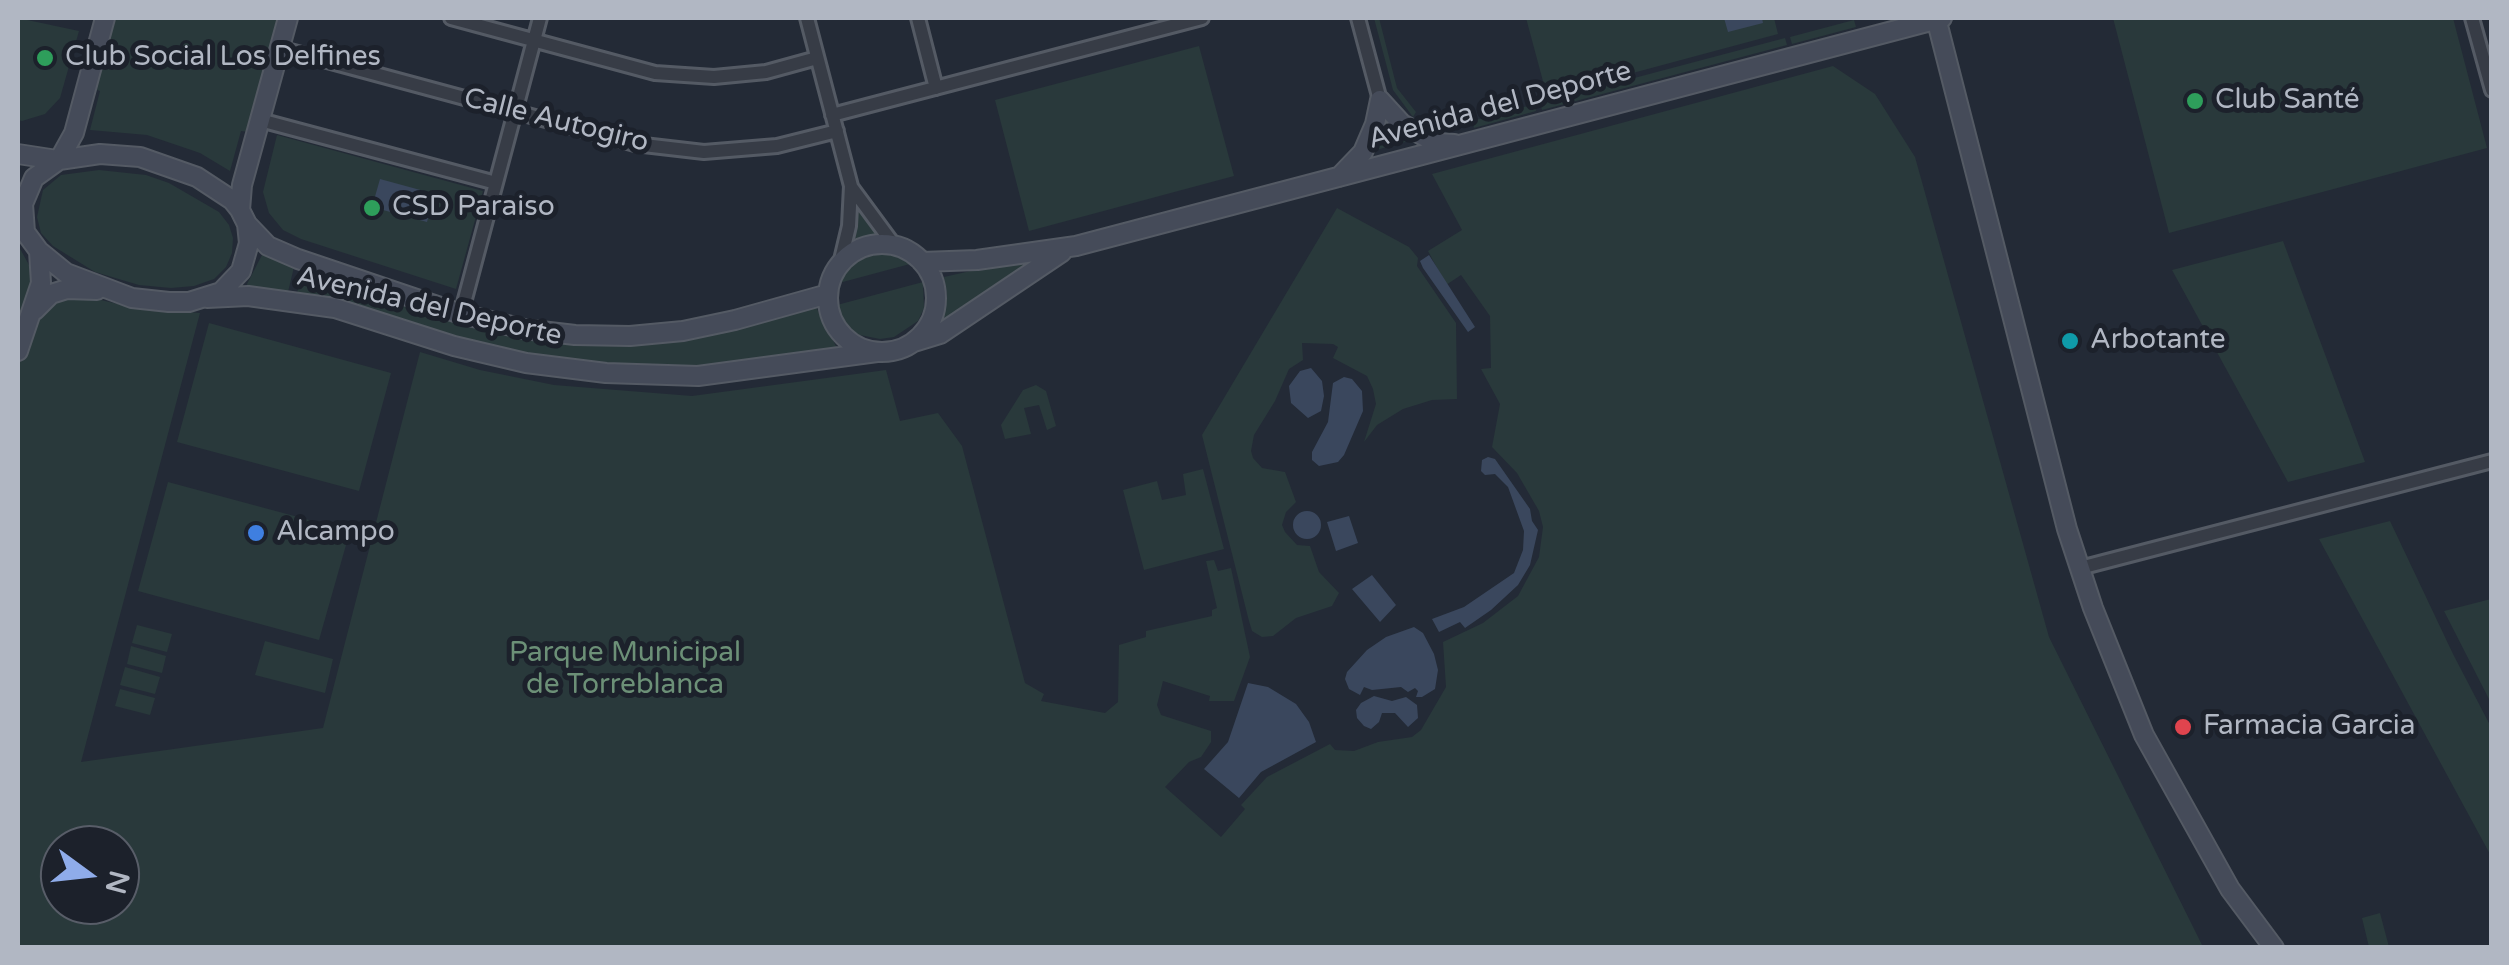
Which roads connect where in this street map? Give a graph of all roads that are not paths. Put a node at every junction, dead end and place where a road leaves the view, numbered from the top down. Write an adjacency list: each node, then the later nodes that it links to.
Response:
1 (105, 18): 23 (street)
2 (288, 18): 12 (street)
3 (451, 18): 11 (street)
4 (540, 18): 11 (street)
5 (807, 18): 13 (street)
6 (918, 18): 14 (street)
7 (1202, 18): 14 (street)
8 (1358, 18): 16 (street)
9 (1938, 18): 21 (street, Avenida del Deporte); 43 (street)
10 (2472, 18): 15 (street)
11 (534, 40): 13 (street); 17 (street)
12 (280, 48): 17 (street, Calle Autogiro); 19 (street)
13 (818, 58): 18 (street)
14 (936, 88): 18 (street)
15 (2492, 90)
16 (1380, 100): 21 (street); 24 (street)
17 (515, 112): 20 (street, Calle Autogiro); 25 (street)
18 (832, 115): 20 (street)
19 (260, 120): 25 (street); 27 (street)
20 (836, 130): 26 (street)
21 (1465, 144): 24 (street, Avenida del Deporte)
22 (18, 154): 23 (street)
23 (58, 160): 27 (street); 28 (street)
24 (1338, 178): 30 (street, Avenida del Deporte)
25 (496, 183): 38 (street)
26 (851, 186): 29 (street); 33 (street)
27 (244, 217): 36 (street); 38 (street, Avenida del Deporte)
28 (21, 226): 31 (street)
29 (894, 246): 32 (street); 33 (street)
30 (1072, 247): 32 (street, Avenida del Deporte); 39 (street, Avenida del Deporte)
31 (39, 251): 34 (street); 37 (street)
32 (922, 262): 39 (street)
33 (840, 264): 35 (street)
34 (104, 290): 36 (street); 37 (street)
35 (828, 294): 38 (street, Avenida del Deporte); 41 (street)
36 (207, 298): 41 (street, Avenida del Deporte)
37 (31, 314): 40 (street)
38 (461, 314)
39 (909, 344): 41 (street)
40 (18, 351)
41 (876, 352)
42 (2492, 461): 43 (street)
43 (2080, 568): 44 (street)
44 (2274, 948)

